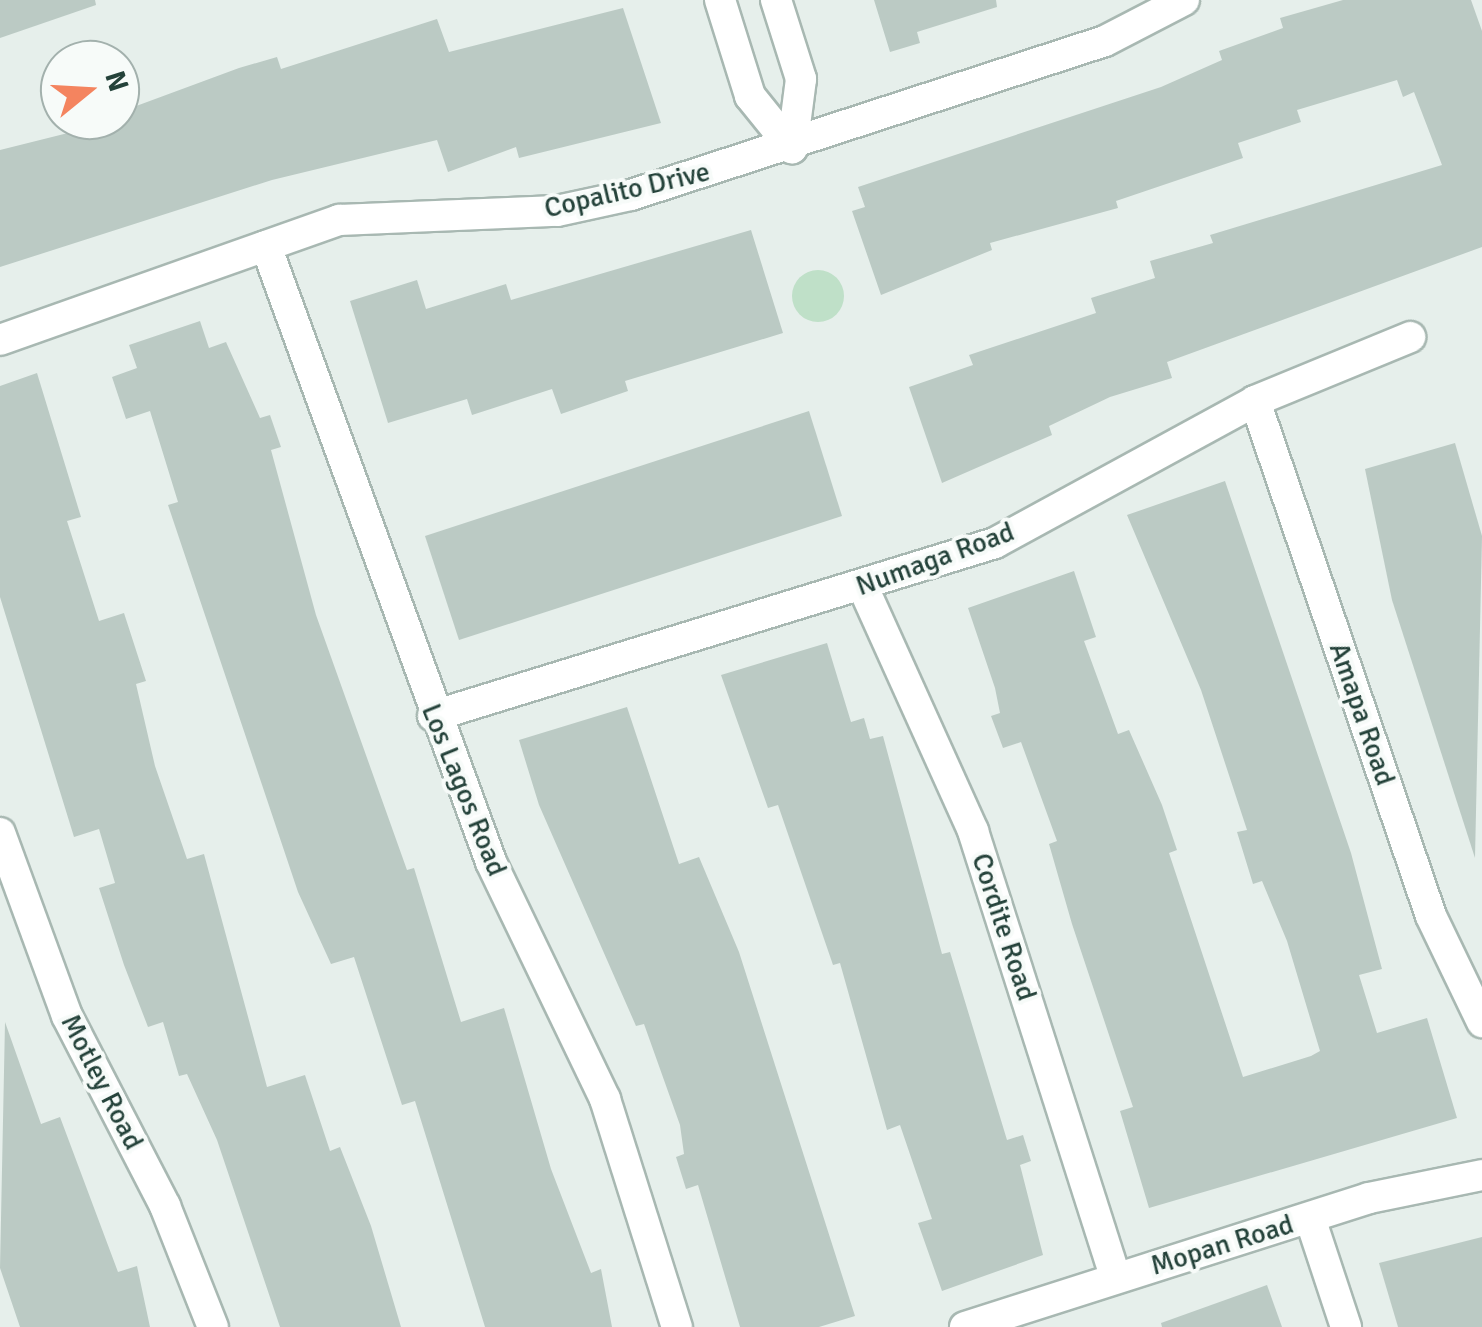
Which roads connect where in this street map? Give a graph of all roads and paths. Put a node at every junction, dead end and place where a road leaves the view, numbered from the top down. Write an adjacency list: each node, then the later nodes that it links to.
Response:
1 (720, 0): 4 (street)
2 (776, 0): 4 (street)
3 (1184, 0): 4 (street, Copalito Drive)
4 (792, 148): 5 (street, Copalito Drive)
5 (266, 246): 7 (street, Copalito Drive); 10 (street, Los Lagos Road)
6 (1410, 337): 8 (street, Numaga Road)
7 (0, 340)
8 (1255, 401): 9 (street, Numaga Road); 12 (street, Amapa Road)
9 (863, 587): 10 (street, Numaga Road); 15 (street, Cordite Road)
10 (433, 716): 17 (street, Los Lagos Road)
11 (0, 833): 16 (street, Motley Road)
12 (1482, 1022)
13 (1482, 1175): 14 (street, Mopan Road)
14 (1310, 1218): 15 (street, Mopan Road); 19 (street)
15 (1116, 1278): 18 (street, Mopan Road)
16 (213, 1327)
17 (677, 1327)
18 (964, 1327)
19 (1346, 1327)

